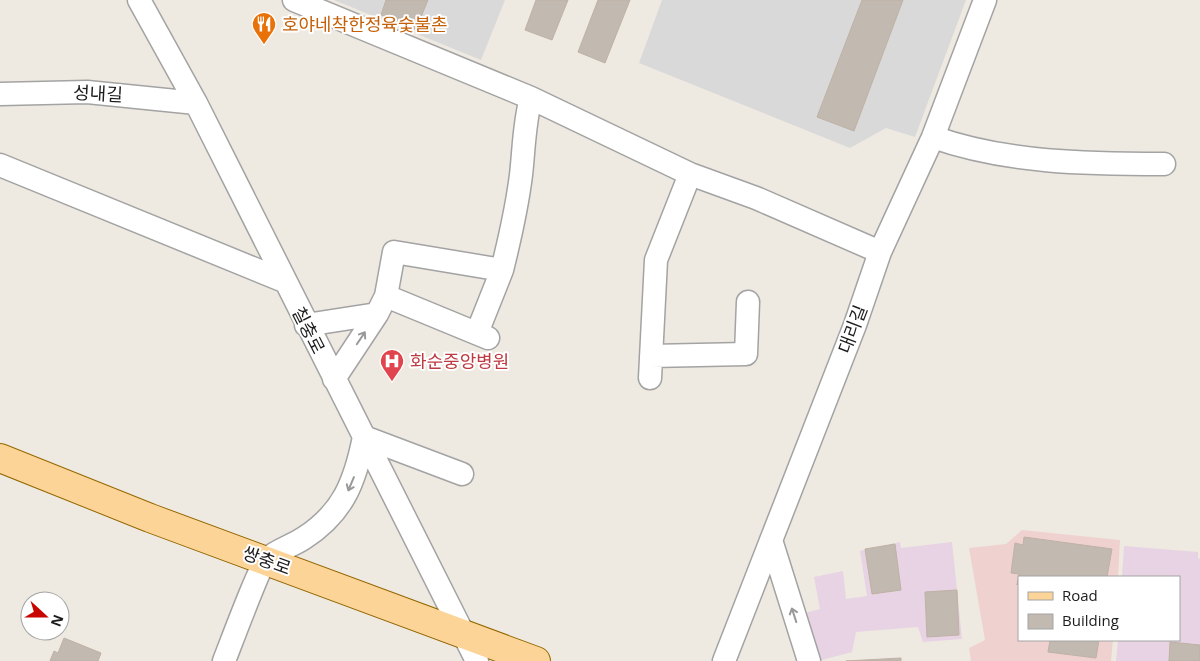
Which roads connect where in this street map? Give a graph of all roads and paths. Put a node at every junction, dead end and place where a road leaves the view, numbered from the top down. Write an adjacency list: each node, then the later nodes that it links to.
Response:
1 (139, 0): 6 (street, 칠충로)
2 (294, 0): 5 (street)
3 (985, 0): 7 (street, 대리길)
4 (0, 94): 6 (street, 성내길)
5 (531, 98): 10 (street); 12 (street)
6 (196, 103): 13 (street, 칠충로)
7 (933, 137): 8 (street); 11 (street, 대리길)
8 (1164, 164)
9 (0, 165): 13 (street)
10 (690, 174): 11 (street); 17 (street)
11 (880, 252): 23 (street, 대리길)
12 (502, 270): 15 (street); 15 (street)
13 (284, 281): 16 (street, 칠충로)
14 (748, 302): 17 (street)
15 (381, 305): 16 (street); 19 (street, one-way to 15)
16 (306, 325): 19 (street, 칠충로)
17 (651, 356): 18 (street)
18 (650, 378)
19 (334, 379): 20 (street, 칠충로)
20 (364, 437): 22 (street); 24 (street, one-way to 24); 25 (street, 칠충로)
21 (0, 458): 24 (main road, 쌍충로)
22 (462, 474)
23 (771, 540): 29 (street, 대리길); 30 (street, one-way to 23)
24 (266, 560): 25 (main road, 쌍충로); 26 (street)
25 (464, 635): 27 (street, 칠충로); 28 (main road, 쌍충로)
26 (224, 661)
27 (477, 661)
28 (536, 661)
29 (724, 661)
30 (809, 661)

